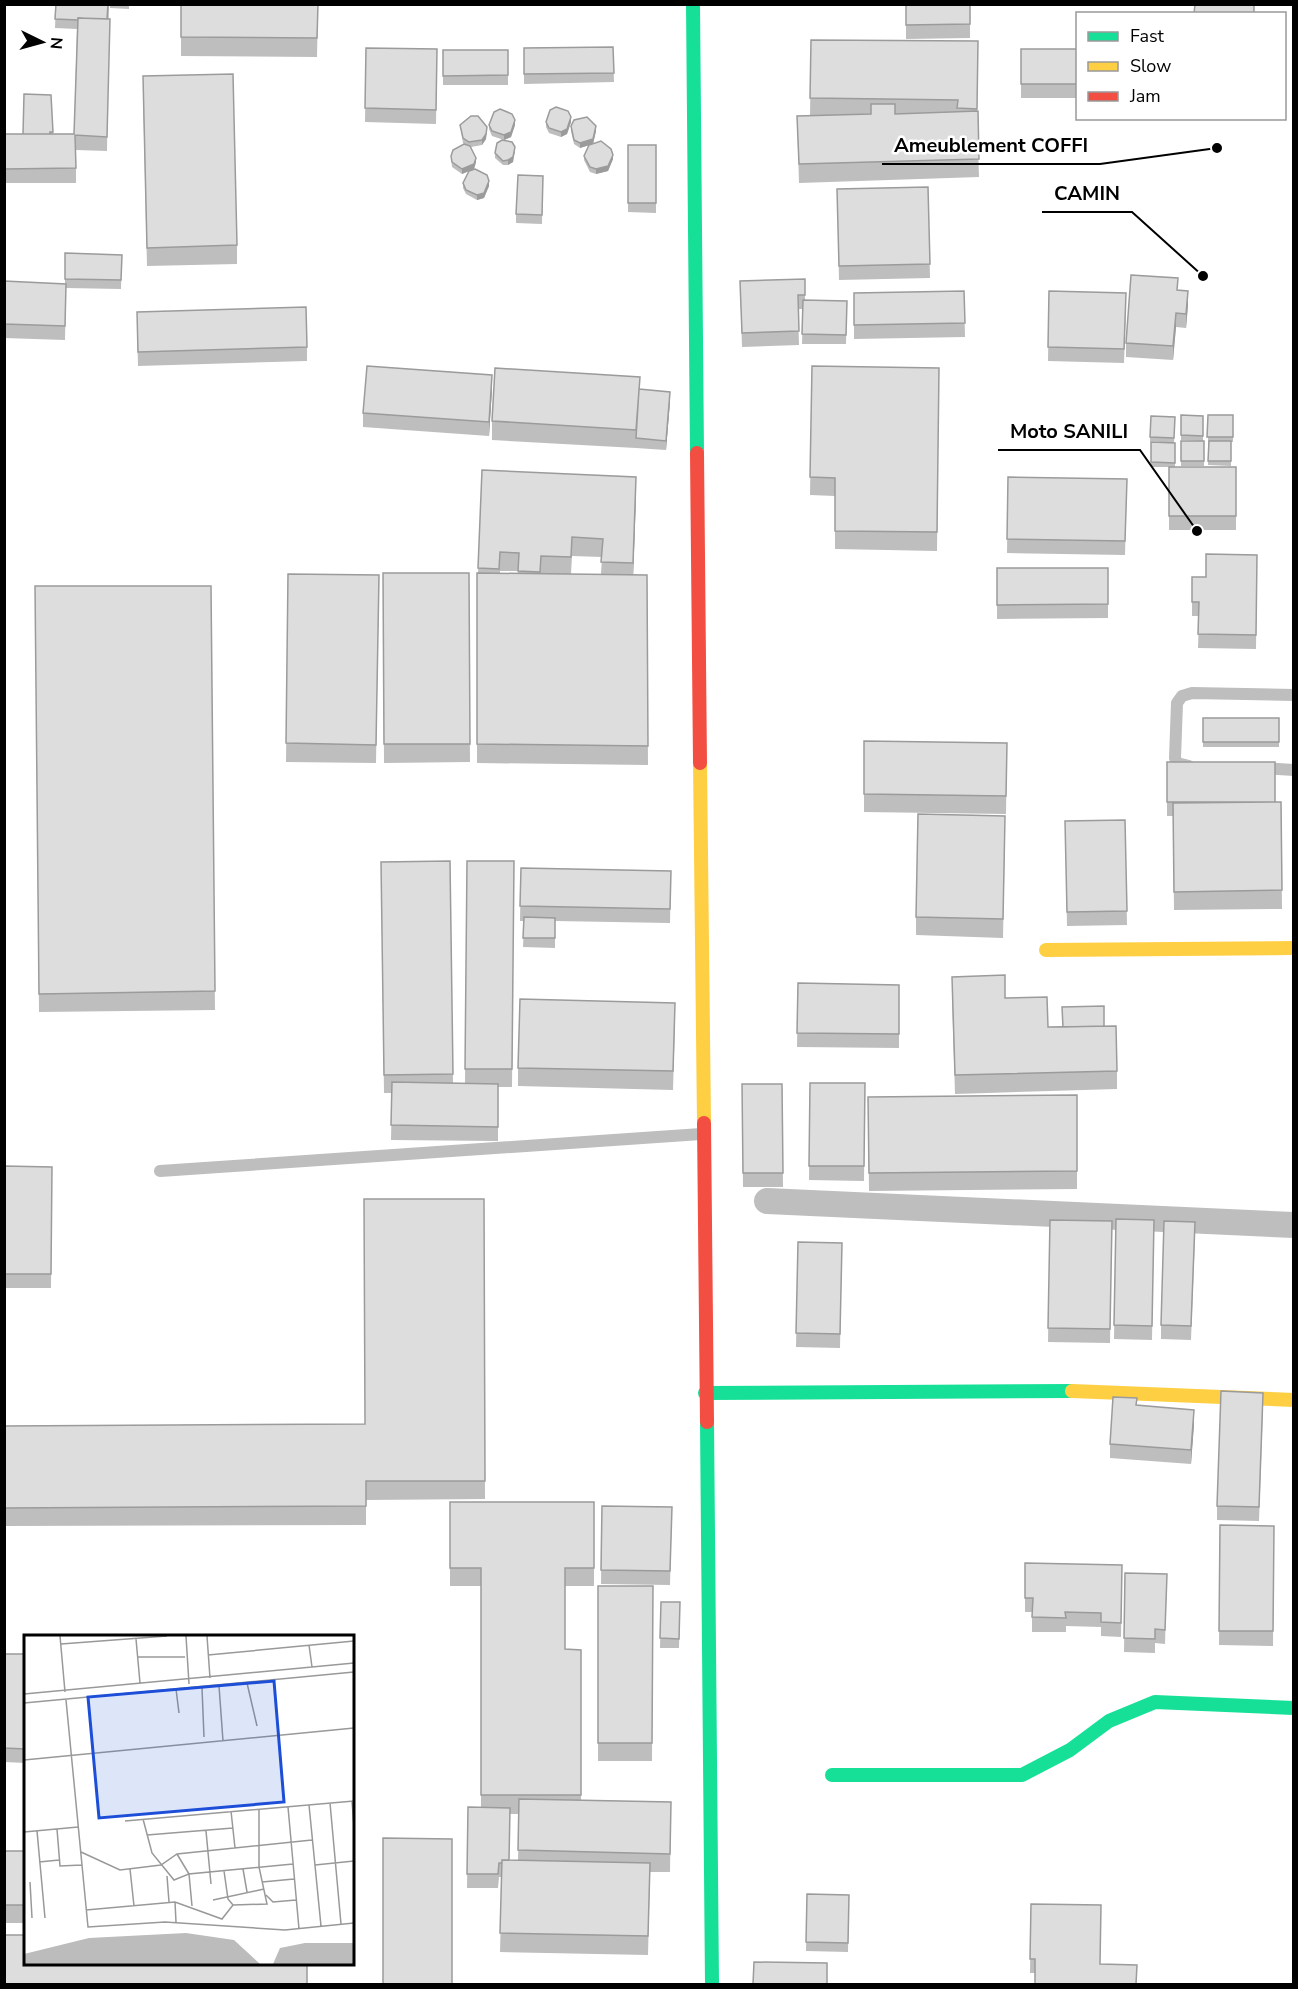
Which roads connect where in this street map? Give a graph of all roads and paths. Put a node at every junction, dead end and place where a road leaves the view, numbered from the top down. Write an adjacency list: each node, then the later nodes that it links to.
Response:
1 (693, 4): 8 (street)
2 (1293, 695): 3 (lane)
3 (1205, 766)
4 (1249, 768): 5 (lane)
5 (1293, 770)
6 (1293, 948): 7 (street)
7 (1046, 950)
8 (702, 1134): 9 (lane); 12 (street)
9 (160, 1171)
10 (768, 1201): 11 (street)
11 (1293, 1225)
12 (705, 1393): 13 (street); 16 (street)
13 (1293, 1400)
14 (1293, 1708): 15 (street)
15 (832, 1775)
16 (712, 1984)

